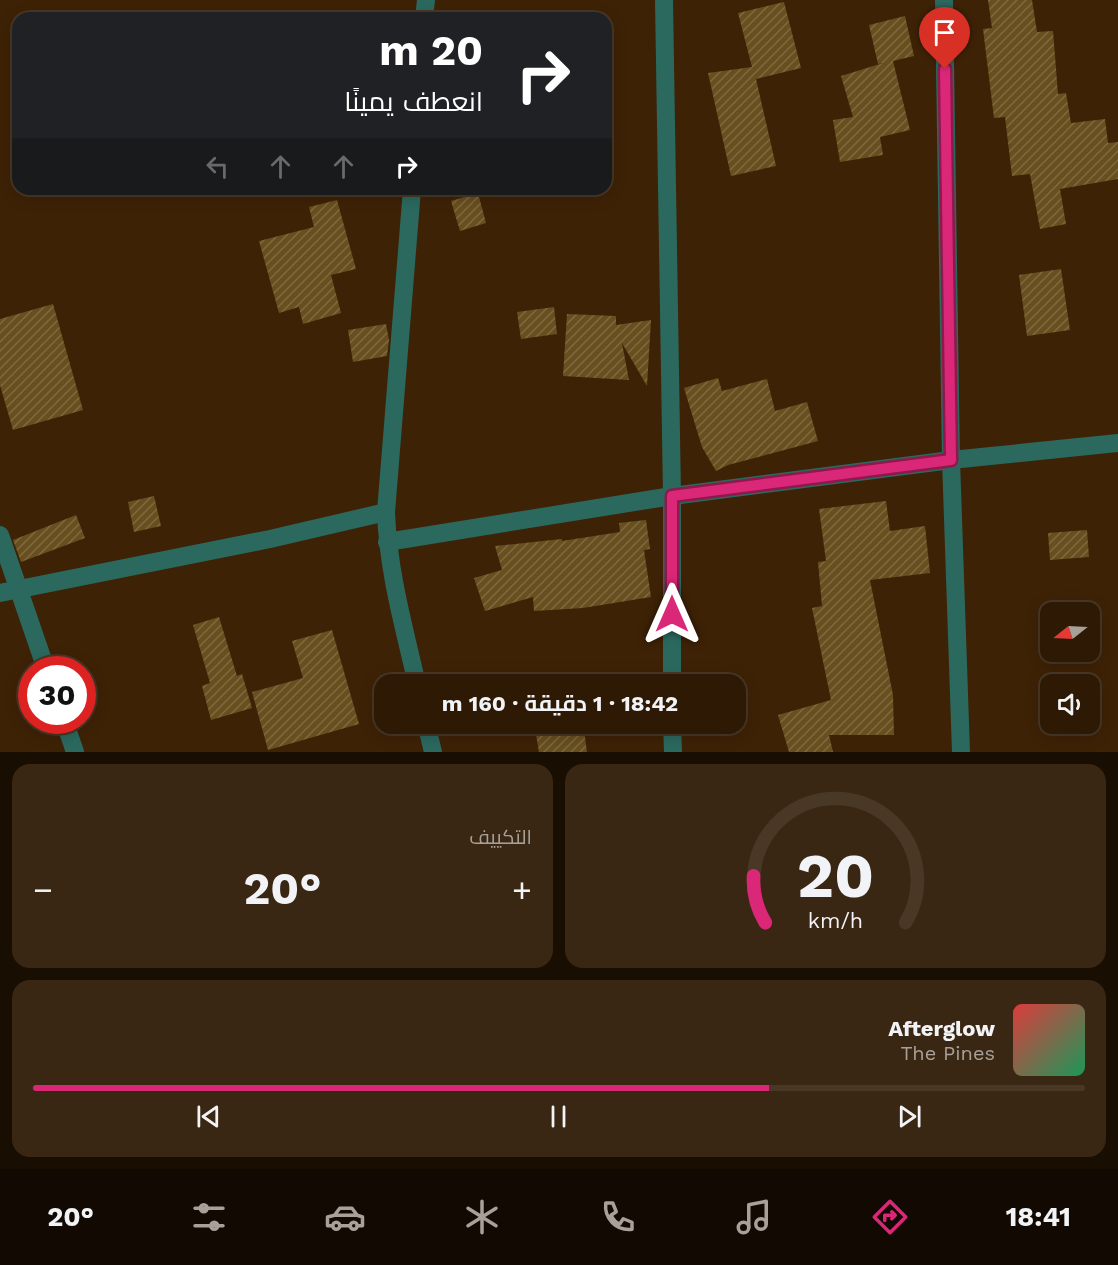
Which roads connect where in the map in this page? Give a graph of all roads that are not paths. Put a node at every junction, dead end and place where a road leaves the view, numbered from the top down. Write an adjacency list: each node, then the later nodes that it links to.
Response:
1 (664, 0): 6 (street)
2 (944, 0): 5 (street)
3 (412, 195): 7 (street)
4 (1118, 443): 5 (street)
5 (951, 460): 6 (street); 21 (street)
6 (672, 496): 9 (street); 14 (street)
7 (386, 512): 9 (street); 10 (street)
8 (0, 535): 10 (street)
9 (387, 542): 13 (street)
10 (19, 589): 11 (street); 12 (street)
11 (0, 593)
12 (42, 656)
13 (415, 674)
14 (672, 674)
15 (69, 734): 18 (street)
16 (429, 734): 19 (street)
17 (672, 734): 20 (street)
18 (75, 752)
19 (433, 752)
20 (673, 752)
21 (962, 752)

